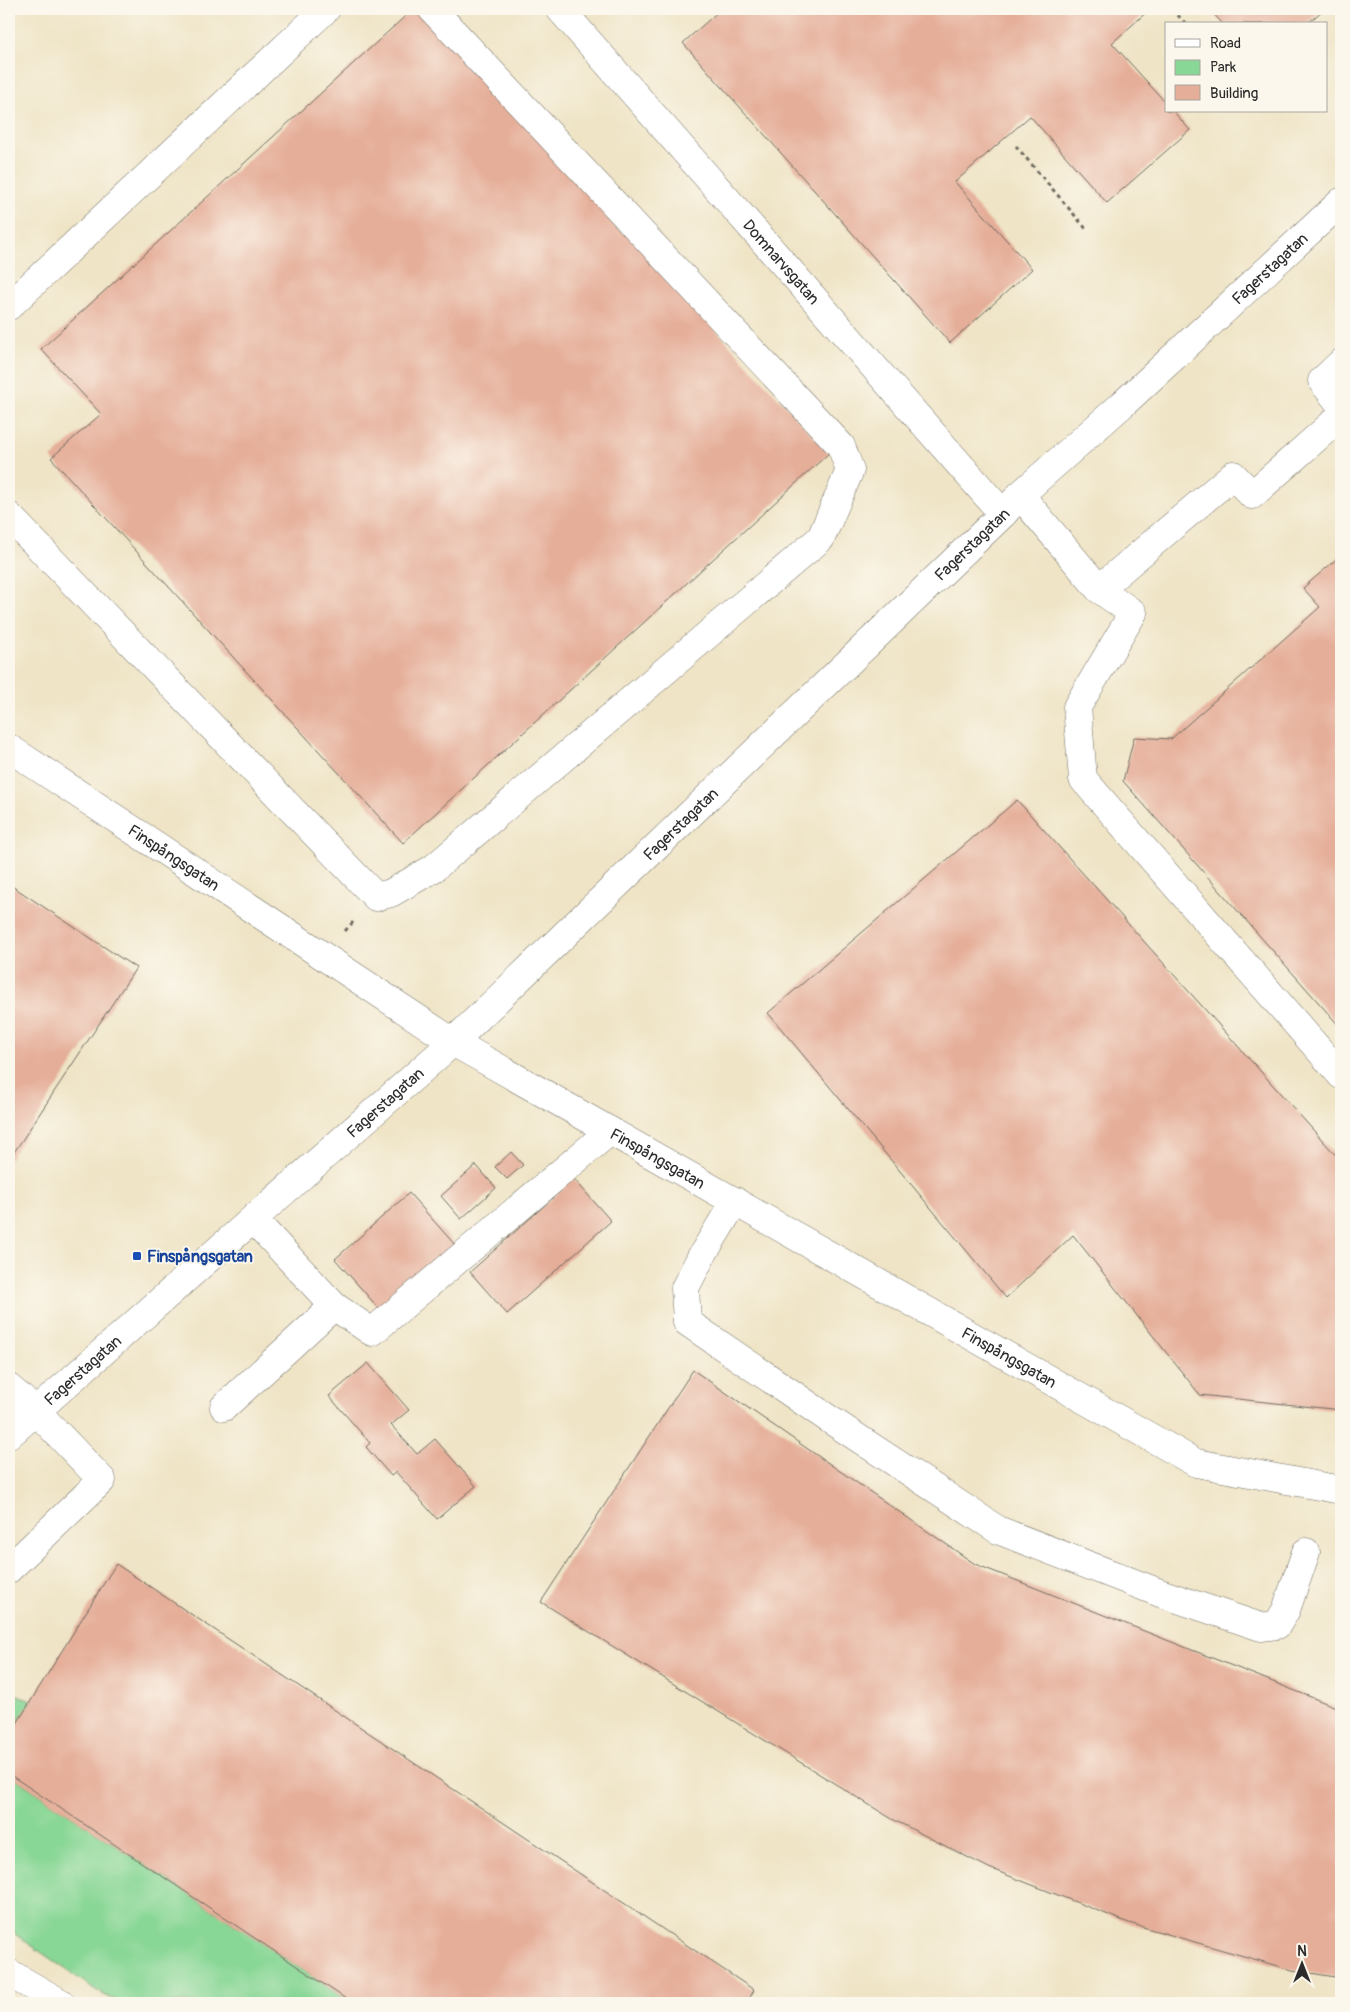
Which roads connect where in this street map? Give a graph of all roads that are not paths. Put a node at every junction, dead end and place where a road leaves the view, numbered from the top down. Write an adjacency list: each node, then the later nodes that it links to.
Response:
1 (326, 9): 5 (street)
2 (432, 9): 10 (street)
3 (560, 9): 9 (street, Domnarvsgatan)
4 (1341, 202): 9 (street, Fagerstagatan)
5 (9, 306)
6 (1341, 363): 7 (street)
7 (1341, 405)
8 (1341, 416): 11 (street)
9 (1012, 504): 11 (street, Domnarvsgatan); 13 (street, Fagerstagatan)
10 (9, 516)
11 (1099, 590): 14 (street, Domnarvsgatan)
12 (9, 748): 13 (street, Finspångsgatan)
13 (454, 1042): 15 (street, Finspångsgatan); 17 (street, Fagerstagatan)
14 (1341, 1075)
15 (610, 1131): 16 (street, Finspångsgatan); 18 (street)
16 (735, 1202): 23 (street, Finspångsgatan); 24 (street)
17 (253, 1218): 18 (street); 21 (street, Fagerstagatan)
18 (334, 1306): 20 (street)
19 (9, 1388): 21 (street)
20 (224, 1406)
21 (36, 1411): 22 (street, Fagerstagatan); 25 (street)
22 (9, 1435)
23 (1341, 1490)
24 (1306, 1552)
25 (9, 1569)
26 (9, 1973): 27 (street)
27 (61, 2003)

